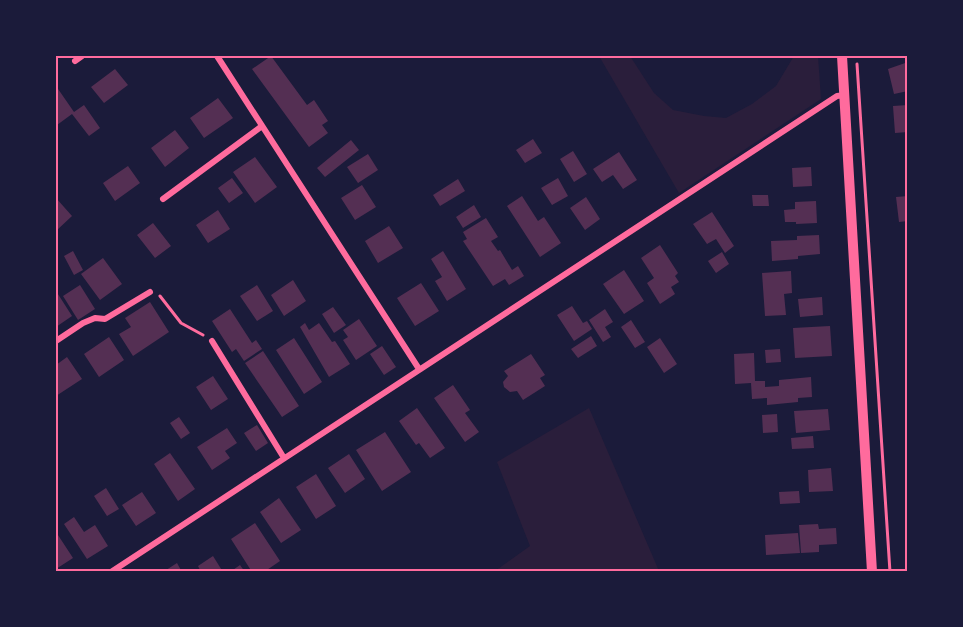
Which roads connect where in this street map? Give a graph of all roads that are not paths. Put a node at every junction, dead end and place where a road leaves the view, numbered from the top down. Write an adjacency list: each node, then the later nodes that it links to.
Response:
1 (82, 56): 4 (street)
2 (217, 56): 6 (street)
3 (842, 56): 5 (street)
4 (75, 61)
5 (845, 95): 11 (street); 14 (street)
6 (262, 126): 7 (street); 11 (street)
7 (163, 199)
8 (150, 292): 9 (street)
9 (56, 341)
10 (212, 341): 12 (street)
11 (418, 369): 12 (street)
12 (284, 458): 13 (street)
13 (111, 572)
14 (872, 572)

